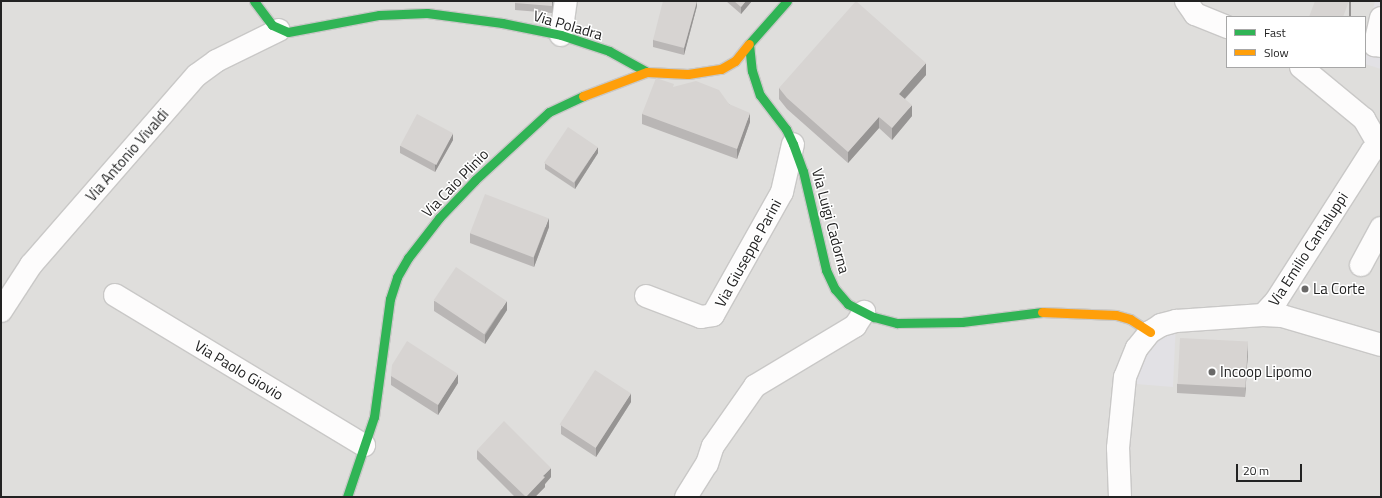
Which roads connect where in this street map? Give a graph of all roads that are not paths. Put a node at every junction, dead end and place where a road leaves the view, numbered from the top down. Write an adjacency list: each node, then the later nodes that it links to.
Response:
1 (254, 1): 7 (street)
2 (566, 1): 8 (street)
3 (787, 1): 9 (street)
4 (1186, 1): 6 (street)
5 (1381, 18): 10 (street)
6 (1226, 27)
7 (279, 30): 8 (street, Via Poladra); 19 (street, Via Antonio Vivaldi)
8 (561, 35): 12 (street, Via Poladra)
9 (749, 44): 12 (street, Via Caio Plinio); 13 (street, Via Luigi Cadorna)
10 (1381, 46)
11 (1302, 68): 14 (street)
12 (647, 72): 24 (street, Via Caio Plinio)
13 (793, 144): 18 (street, Via Giuseppe Parini); 20 (street, Via Luigi Cadorna)
14 (1377, 154): 21 (street, Via Emilio Cantaluppi)
15 (1381, 228): 16 (street)
16 (1361, 265)
17 (115, 295): 24 (street, Via Paolo Giovio)
18 (646, 296)
19 (1, 311)
20 (864, 312): 22 (street, Via Luigi Cadorna); 26 (street)
21 (1263, 315): 22 (street, Via Emilio Cantaluppi); 23 (street)
22 (1150, 332): 27 (street, Via Emilio Cantaluppi)
23 (1381, 345)
24 (364, 445): 25 (street, Via Caio Plinio)
25 (347, 497)
26 (686, 497)
27 (1120, 497)

